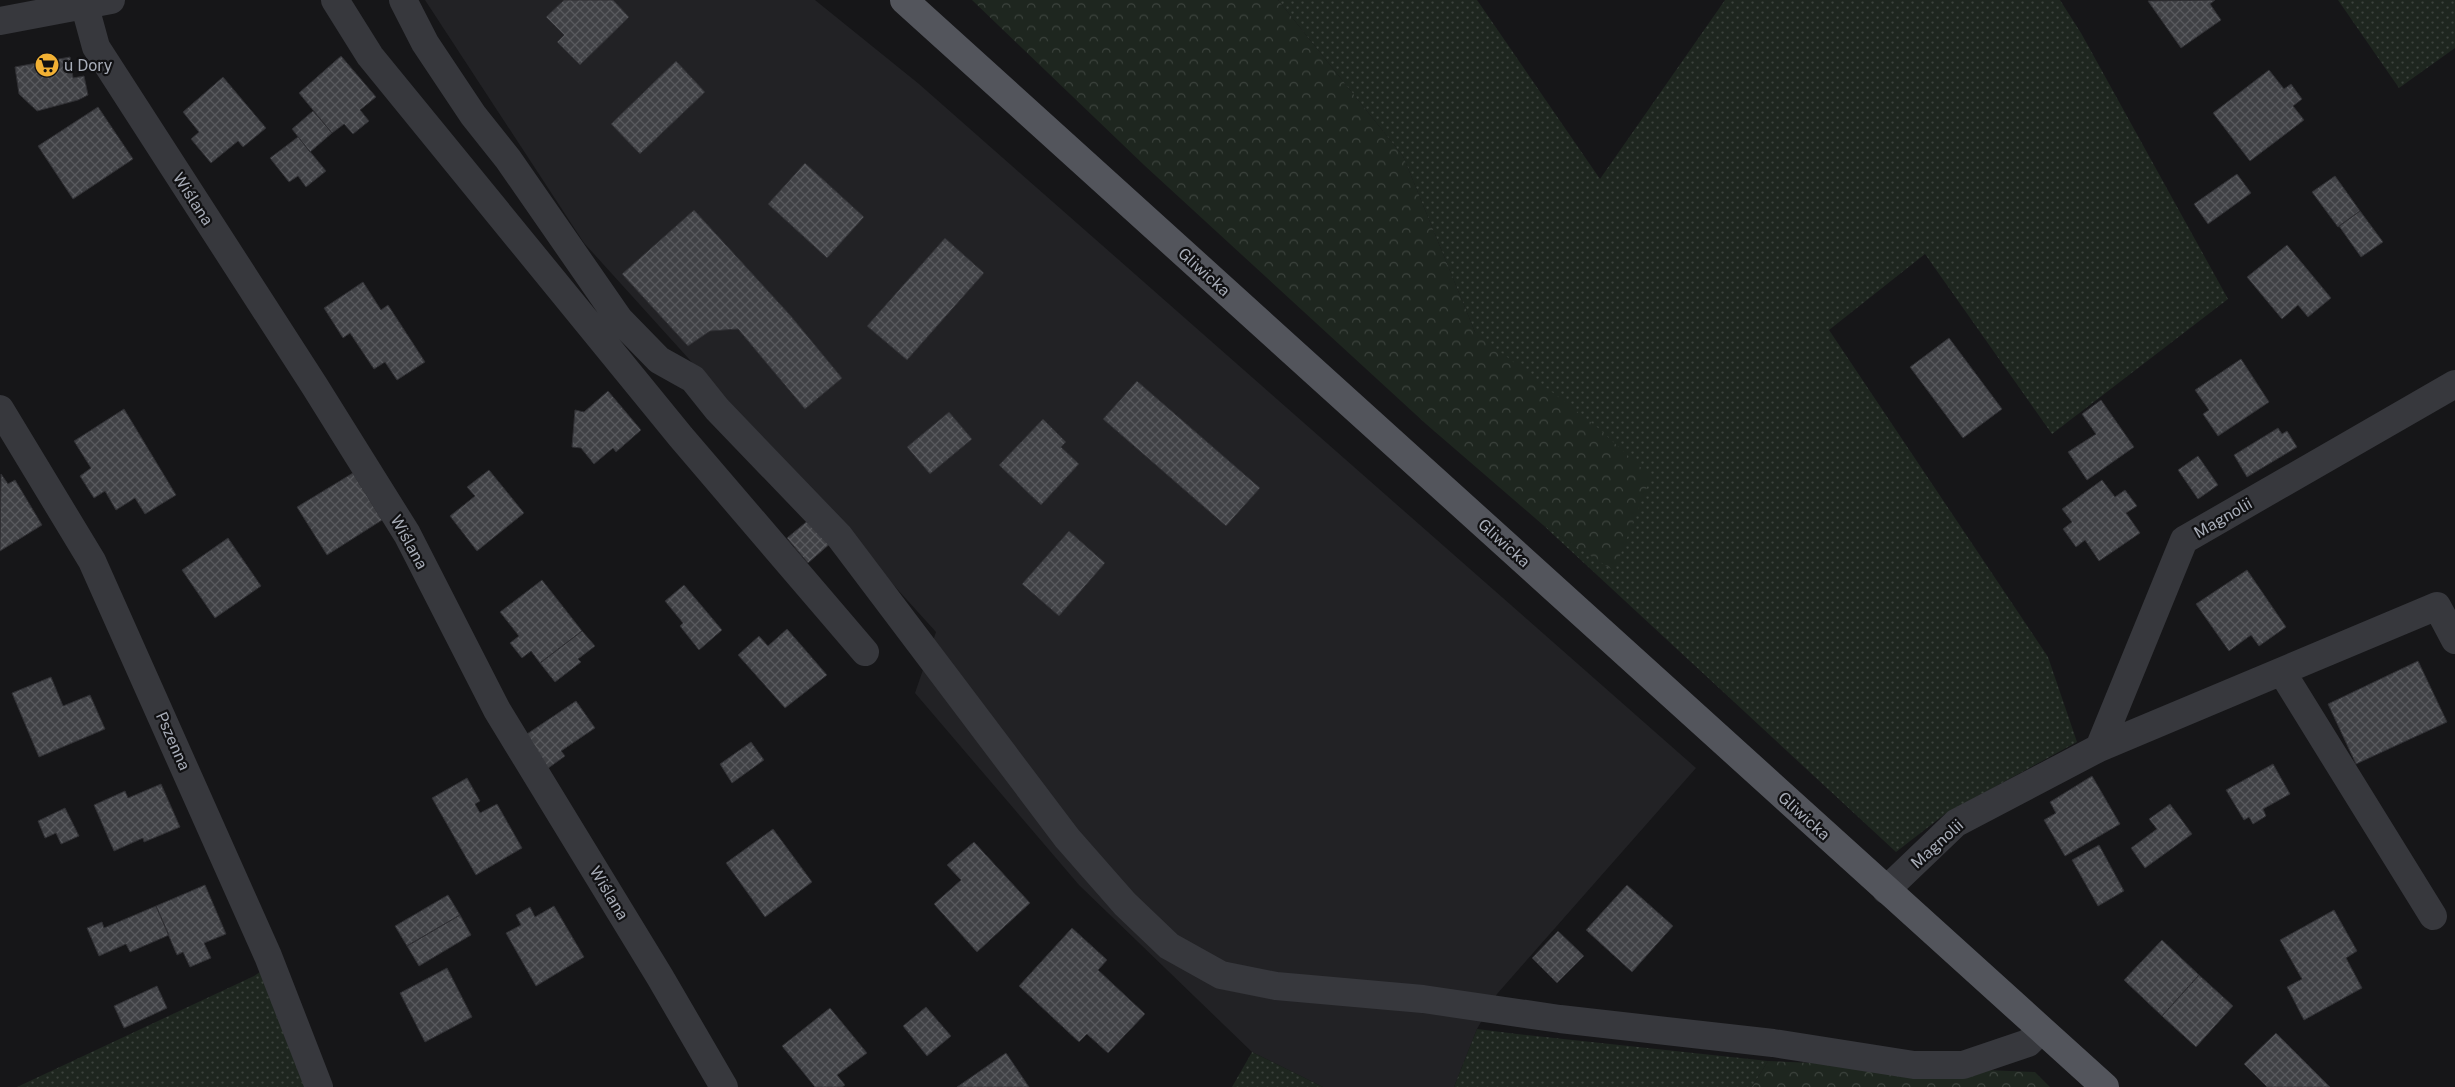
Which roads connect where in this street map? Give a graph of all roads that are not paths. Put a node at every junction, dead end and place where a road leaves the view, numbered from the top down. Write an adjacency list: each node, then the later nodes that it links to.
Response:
1 (111, 0): 5 (street)
2 (335, 0): 10 (street)
3 (403, 0): 15 (street)
4 (904, 0): 13 (main road, Gliwicka)
5 (84, 3): 6 (street); 17 (street, Wiślana)
6 (0, 21)
7 (2455, 384): 12 (street, Magnolii)
8 (0, 409): 16 (street, Pszenna)
9 (2455, 640): 11 (street, Magnolii)
10 (865, 652)
11 (2282, 672): 12 (street, Magnolii); 14 (street)
12 (2099, 748): 13 (street, Magnolii)
13 (1886, 890): 15 (main road, Gliwicka)
14 (2433, 916)
15 (2041, 1030): 18 (main road, Gliwicka)
16 (319, 1087)
17 (724, 1087)
18 (2105, 1087)

